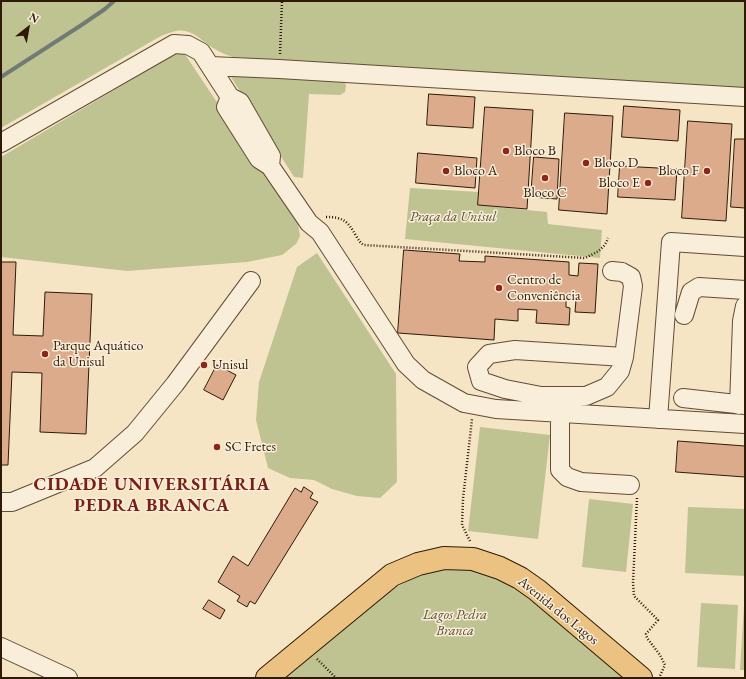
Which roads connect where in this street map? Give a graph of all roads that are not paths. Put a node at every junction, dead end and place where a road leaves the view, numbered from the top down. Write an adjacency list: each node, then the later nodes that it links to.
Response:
1 (210, 66): 2 (street); 3 (street); 4 (street)
2 (745, 97)
3 (1, 143)
4 (309, 223): 14 (street); 14 (street)
5 (745, 247): 15 (street)
6 (612, 271): 11 (street)
7 (251, 281): 20 (street)
8 (745, 290): 10 (street)
9 (745, 306): 13 (street)
10 (684, 315)
11 (624, 357): 14 (street); 14 (street)
12 (683, 398): 13 (street)
13 (742, 405)
14 (540, 410): 15 (street); 16 (street)
15 (658, 420): 17 (street)
16 (560, 423): 18 (street); 19 (street)
17 (745, 424)
18 (745, 436)
19 (633, 489)
20 (1, 502)
21 (1, 647): 22 (street)
22 (68, 678)
23 (267, 678): 24 (main road, Avenida dos Lagos)
24 (641, 678)

